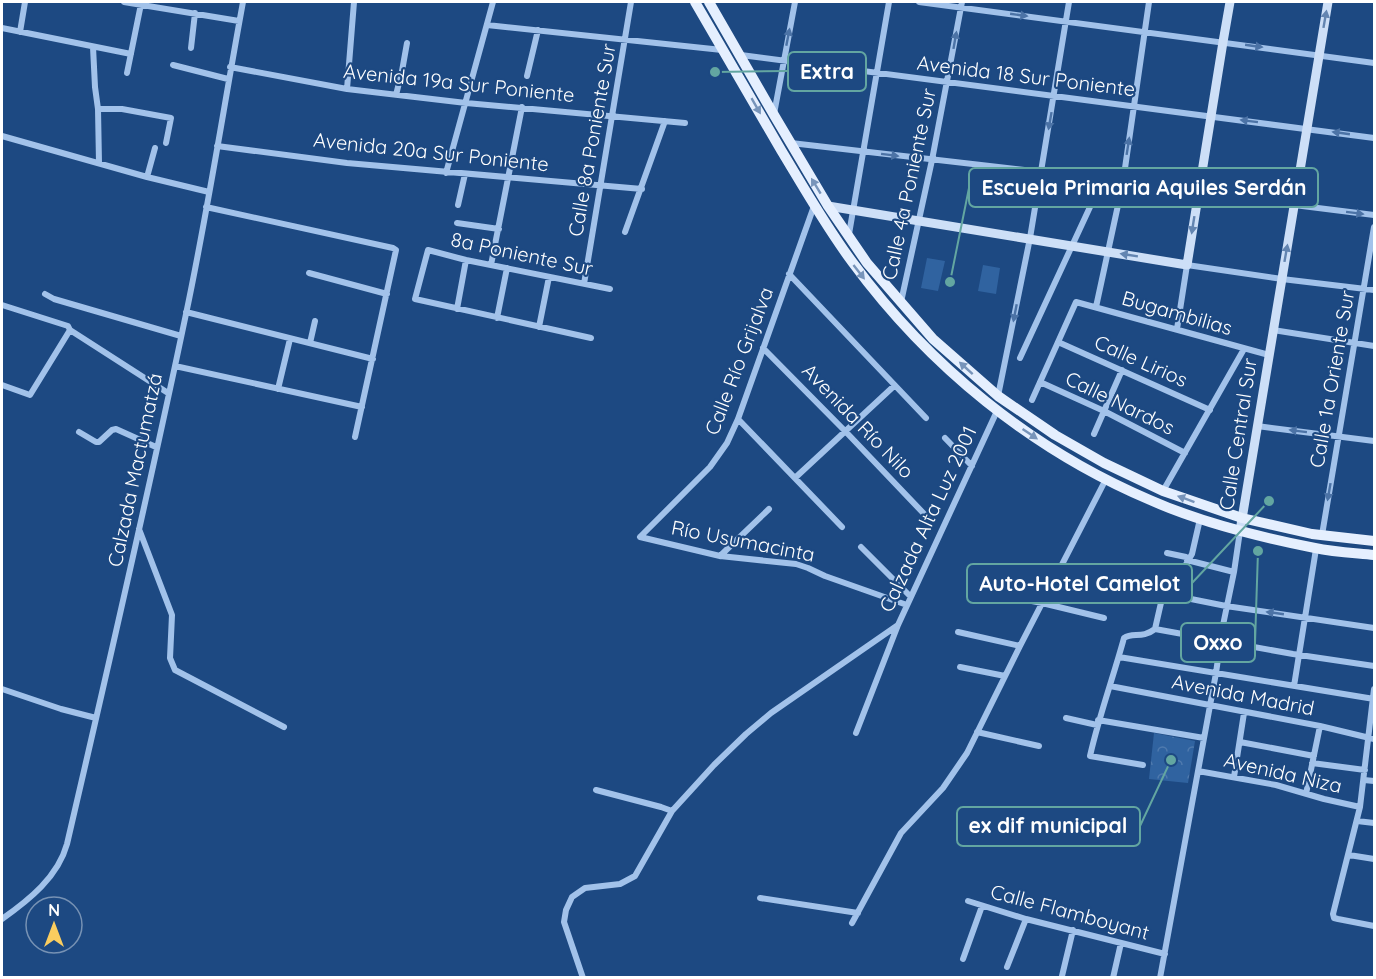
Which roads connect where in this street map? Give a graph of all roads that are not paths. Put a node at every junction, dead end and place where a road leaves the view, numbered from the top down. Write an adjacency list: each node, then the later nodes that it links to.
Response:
1 (25, 2): 24 (street)
2 (124, 2): 16 (street)
3 (243, 2): 19 (street, Calzada Mactumatzá)
4 (354, 2): 44 (street)
5 (494, 2): 21 (street)
6 (631, 2): 26 (street, Calle 8a Poniente Sur)
7 (695, 2): 31 (main road)
8 (710, 2): 33 (main road)
9 (795, 2): 35 (street, one-way to 9)
10 (889, 2): 40 (street)
11 (919, 2): 17 (street)
12 (1069, 2): 20 (street)
13 (1149, 2): 25 (street)
14 (1230, 2): 27 (street)
15 (1328, 2): 34 (street, Calle Central Sur, one-way to 15)
16 (141, 4): 18 (street); 32 (street)
17 (962, 4): 20 (street, one-way to 20); 43 (street, Calle 4a Poniente Sur, one-way to 17)
18 (195, 13): 19 (street); 30 (street)
19 (239, 21): 38 (street, Calzada Mactumatzá)
20 (1067, 21): 25 (street); 46 (street)
21 (487, 25): 23 (street); 47 (street)
22 (2, 28): 24 (street)
23 (538, 30): 26 (street); 41 (street)
24 (20, 32): 29 (street)
25 (1144, 32): 27 (street); 48 (street)
26 (625, 39): 31 (street); 52 (street, Calle 8a Poniente Sur)
27 (1222, 42): 34 (street, one-way to 34); 53 (street)
28 (407, 43): 45 (street)
29 (93, 47): 32 (street); 50 (street)
30 (191, 48)
31 (723, 50): 78 (main road, one-way to 78)
32 (131, 54): 39 (street)
33 (741, 55): 35 (street, Avenida 18 Sur Poniente); 51 (main road)
34 (1319, 55): 36 (street); 56 (street, Calle Central Sur)
35 (784, 61): 40 (street, Avenida 18 Sur Poniente); 51 (street)
36 (1374, 63)
37 (173, 65): 42 (street)
38 (230, 68): 42 (street, Calzada Mactumatzá); 44 (street, Avenida 19a Sur Poniente)
39 (127, 73)
40 (877, 73): 43 (street, Avenida 18 Sur Poniente); 63 (street)
41 (526, 76)
42 (228, 79): 61 (street, Calzada Mactumatzá)
43 (947, 82): 46 (street, Avenida 18 Sur Poniente); 64 (street, Calle 4a Poniente Sur)
44 (346, 89): 45 (street, Avenida 19a Sur Poniente)
45 (396, 94): 47 (street, Avenida 19a Sur Poniente)
46 (1054, 96): 48 (street, Avenida 18 Sur Poniente); 66 (street, one-way to 66)
47 (466, 103): 49 (street, Avenida 19a Sur Poniente); 67 (street)
48 (1135, 106): 53 (street, Avenida 18 Sur Poniente); 72 (street, one-way to 48)
49 (522, 107): 52 (street, Avenida 19a Sur Poniente); 70 (street)
50 (98, 109): 59 (street); 65 (street)
51 (774, 115): 60 (main road)
52 (612, 116): 54 (street, Avenida 19a Sur Poniente); 73 (street, Calle 8a Poniente Sur)
53 (1211, 116): 56 (street, Avenida 18 Sur Poniente, one-way to 53); 76 (street)
54 (665, 121): 55 (street, Avenida 19a Sur Poniente); 74 (street)
55 (685, 123)
56 (1307, 129): 58 (street, Avenida 18 Sur Poniente, one-way to 56); 79 (street, Calle Central Sur)
57 (2, 136): 65 (street)
58 (1374, 138)
59 (166, 143)
60 (790, 143): 63 (street); 80 (main road, one-way to 60)
61 (217, 146): 67 (street, Avenida 20a Sur Poniente); 75 (street, Calzada Mactumatzá)
62 (155, 148): 69 (street)
63 (863, 151): 64 (street, one-way to 64); 82 (street)
64 (932, 160): 66 (street); 84 (street, Calle 4a Poniente Sur)
65 (99, 163): 69 (street)
66 (1041, 172): 71 (street); 90 (street)
67 (446, 173): 68 (street, Avenida 20a Sur Poniente)
68 (465, 174): 70 (street, Avenida 20a Sur Poniente); 77 (street)
69 (147, 177): 75 (street)
70 (508, 178): 73 (street, Avenida 20a Sur Poniente); 87 (street)
71 (1103, 179): 72 (street); 91 (street)
72 (1123, 182): 76 (street); 92 (street)
73 (600, 186): 74 (street, Avenida 20a Sur Poniente); 101 (street, Calle 8a Poniente Sur)
74 (642, 189): 88 (street)
75 (209, 192): 81 (street, Calzada Mactumatzá)
76 (1198, 193): 79 (street); 95 (street, one-way to 95)
77 (458, 205)
78 (814, 205): 98 (street, Calle Río Grijalva); 141 (main road, one-way to 141)
79 (1294, 205): 83 (street, one-way to 83); 100 (street, Calle Central Sur, one-way to 79)
80 (828, 206): 82 (street); 89 (main road)
81 (206, 207): 106 (street); 111 (street, Calzada Mactumatzá)
82 (853, 210): 84 (street); 89 (street)
83 (1374, 215)
84 (918, 220): 90 (street); 107 (street, Calle 4a Poniente Sur)
85 (457, 223): 87 (street)
86 (1374, 227): 102 (street, Calle 1a Oriente Sur)
87 (499, 229): 94 (street)
88 (625, 232)
89 (848, 238): 107 (main road)
90 (1030, 238): 91 (street); 137 (street, one-way to 137)
91 (1073, 246): 92 (street); 128 (street)
92 (1108, 252): 95 (street, one-way to 92); 109 (street)
93 (466, 260): 94 (street, 8a Poniente Sur); 110 (street); 110 (street, 8a Poniente Sur)
94 (491, 265): 96 (street, 8a Poniente Sur)
95 (1187, 265): 100 (street); 115 (street)
96 (507, 268): 99 (street, 8a Poniente Sur); 112 (street)
97 (309, 273): 106 (street)
98 (789, 274): 125 (street, Calle Río Grijalva); 134 (street)
99 (549, 277): 101 (street, 8a Poniente Sur); 114 (street)
100 (1282, 279): 102 (street); 117 (street, Calle Central Sur)
101 (584, 284): 103 (street, 8a Poniente Sur)
102 (1364, 288): 104 (street); 123 (street, Calle 1a Oriente Sur)
103 (610, 289)
104 (1374, 290)
105 (45, 294): 118 (street)
106 (387, 294): 129 (street)
107 (901, 303): 137 (main road, one-way to 107)
108 (2, 305): 116 (street)
109 (1096, 307): 115 (street, Bugambilias); 121 (street, Bugambilias)
110 (457, 309): 112 (street)
111 (186, 312): 118 (street, Calzada Mactumatzá); 120 (street)
112 (497, 318): 114 (street)
113 (315, 321): 122 (street)
114 (539, 327): 119 (street)
115 (1177, 328): 126 (street, Bugambilias)
116 (70, 330): 133 (street); 136 (street)
117 (1273, 330): 123 (street); 127 (street, Calle Central Sur)
118 (181, 336): 130 (street, Calzada Mactumatzá)
119 (591, 338)
120 (290, 339): 122 (street); 135 (street)
121 (1058, 342): 131 (street, Calle Lirios); 132 (street)
122 (310, 343): 129 (street)
123 (1355, 343): 124 (street); 150 (street, Calle 1a Oriente Sur)
124 (1374, 346)
125 (763, 348): 144 (street, Calle Río Grijalva); 147 (street, Avenida Río Nilo)
126 (1244, 349): 127 (street, Bugambilias); 140 (street)
127 (1269, 355): 145 (street, Calle Central Sur)
128 (1020, 358)
129 (373, 359): 139 (street)
130 (175, 366): 135 (street); 136 (street, Calzada Mactumatzá)
131 (1122, 370): 140 (street, Calle Lirios); 142 (street)
132 (1040, 382): 138 (street); 142 (street, Calle Nardos)
133 (2, 385)
134 (894, 386): 143 (street); 147 (street)
135 (278, 389): 139 (street)
136 (168, 393): 153 (street, Calzada Mactumatzá)
137 (998, 396): 158 (main road)
138 (1032, 400)
139 (362, 407): 149 (street)
140 (1210, 410): 154 (street)
141 (997, 411): 155 (street, Calzada Alta Luz 2001); 157 (main road, one-way to 157)
142 (1104, 411): 148 (street); 154 (street, Calle Nardos)
143 (926, 418)
144 (738, 419): 156 (street); 167 (street, Calle Río Grijalva)
145 (1257, 426): 150 (street, one-way to 145); 161 (street, Calle Central Sur)
146 (79, 432): 153 (street)
147 (846, 432): 156 (street); 160 (street, Avenida Río Nilo)
148 (1094, 434)
149 (355, 436)
150 (1339, 436): 152 (street); 166 (street, Calle 1a Oriente Sur, one-way to 166)
151 (945, 438): 155 (street)
152 (1374, 441)
153 (156, 447): 164 (street, Calzada Mactumatzá)
154 (1185, 453): 158 (street)
155 (972, 466): 179 (street, Calzada Alta Luz 2001)
156 (796, 477): 163 (street)
157 (1106, 479): 162 (main road); 181 (street)
158 (1163, 490): 161 (main road, one-way to 158)
159 (769, 509): 173 (street)
160 (928, 518)
161 (1242, 518): 165 (street, Calle Central Sur); 166 (main road)
162 (1200, 519): 165 (main road); 174 (street)
163 (842, 527)
164 (139, 529): 205 (street, Calzada Mactumatzá); 209 (street)
165 (1240, 531): 170 (main road); 175 (street, Calle Central Sur)
166 (1322, 535): 168 (main road)
167 (640, 537): 173 (street, Río Usumacinta)
168 (1374, 541)
169 (861, 547): 179 (street)
170 (1316, 549): 172 (main road); 184 (street)
171 (1167, 553): 174 (street)
172 (1374, 555)
173 (720, 556): 182 (street, Río Usumacinta)
174 (1188, 560): 175 (street); 180 (street)
175 (1234, 572): 183 (street, Calle Central Sur)
176 (1141, 589): 178 (street)
177 (985, 592): 181 (street)
178 (1163, 594): 180 (street); 188 (street)
179 (910, 597): 182 (street, Calzada Alta Luz 2001)
180 (1180, 597): 183 (street)
181 (1042, 603): 185 (street); 191 (street)
182 (907, 605): 186 (street, Calzada Alta Luz 2001)
183 (1226, 606): 184 (street, one-way to 183); 190 (street, Calle Central Sur)
184 (1306, 617): 187 (street); 192 (street)
185 (1104, 618)
186 (898, 625): 211 (street); 226 (street, Calzada Alta Luz 2001)
187 (1374, 628)
188 (1155, 629): 190 (street); 193 (street)
189 (958, 632): 191 (street)
190 (1221, 642): 192 (street); 196 (street, Calle Central Sur)
191 (1020, 646): 197 (street)
192 (1299, 654): 194 (street); 199 (street)
193 (1119, 657): 196 (street); 198 (street)
194 (1374, 666)
195 (960, 667): 197 (street)
196 (1216, 673): 199 (street); 203 (street, Calle Central Sur)
197 (1005, 676): 210 (street)
198 (1110, 686): 203 (street, Avenida Madrid); 207 (street)
199 (1294, 686): 202 (street)
200 (2, 689): 205 (street)
201 (1374, 689): 202 (street)
202 (1374, 699): 213 (street)
203 (1209, 706): 204 (street, Avenida Madrid); 212 (street, Calle Central Sur)
204 (1244, 713): 208 (street, Avenida Madrid); 214 (street)
205 (96, 718): 235 (street, Calzada Mactumatzá)
206 (1066, 718): 207 (street)
207 (1098, 722): 212 (street); 217 (street)
208 (1320, 726): 213 (street, Avenida Madrid); 216 (street)
209 (284, 727)
210 (977, 732): 215 (street); 234 (street)
211 (856, 733)
212 (1203, 738): 219 (street, Calle Central Sur)
213 (1372, 739): 218 (street)
214 (1240, 742): 216 (street); 220 (street)
215 (1039, 746)
216 (1313, 759): 218 (street); 224 (street)
217 (1143, 765)
218 (1365, 770): 221 (street)
219 (1198, 771): 220 (street, Avenida Niza); 241 (street, Calle Central Sur)
220 (1234, 777): 224 (street, Avenida Niza)
221 (1364, 780): 222 (street); 225 (street)
222 (1374, 781)
223 (596, 790): 226 (street)
224 (1306, 794): 225 (street, Avenida Niza)
225 (1360, 807): 227 (street)
226 (672, 811): 245 (street, Calzada Alta Luz 2001)
227 (1357, 821): 228 (street); 229 (street)
228 (1374, 823)
229 (1349, 855): 230 (street); 238 (street)
230 (1374, 859)
231 (760, 898): 234 (street)
232 (968, 901): 233 (street, Calle Flamboyant)
233 (982, 906): 236 (street, Calle Flamboyant); 242 (street)
234 (858, 914): 237 (street)
235 (2, 919)
236 (1026, 919): 239 (street, Calle Flamboyant); 243 (street)
237 (852, 923)
238 (1374, 926)
239 (1073, 930): 240 (street, Calle Flamboyant); 244 (street)
240 (1121, 943): 241 (street, Calle Flamboyant); 246 (street)
241 (1165, 954): 247 (street, Calle Central Sur)
242 (963, 959)
243 (1007, 967)
244 (1062, 976)
245 (583, 978)
246 (1113, 978)
247 (1160, 978)

